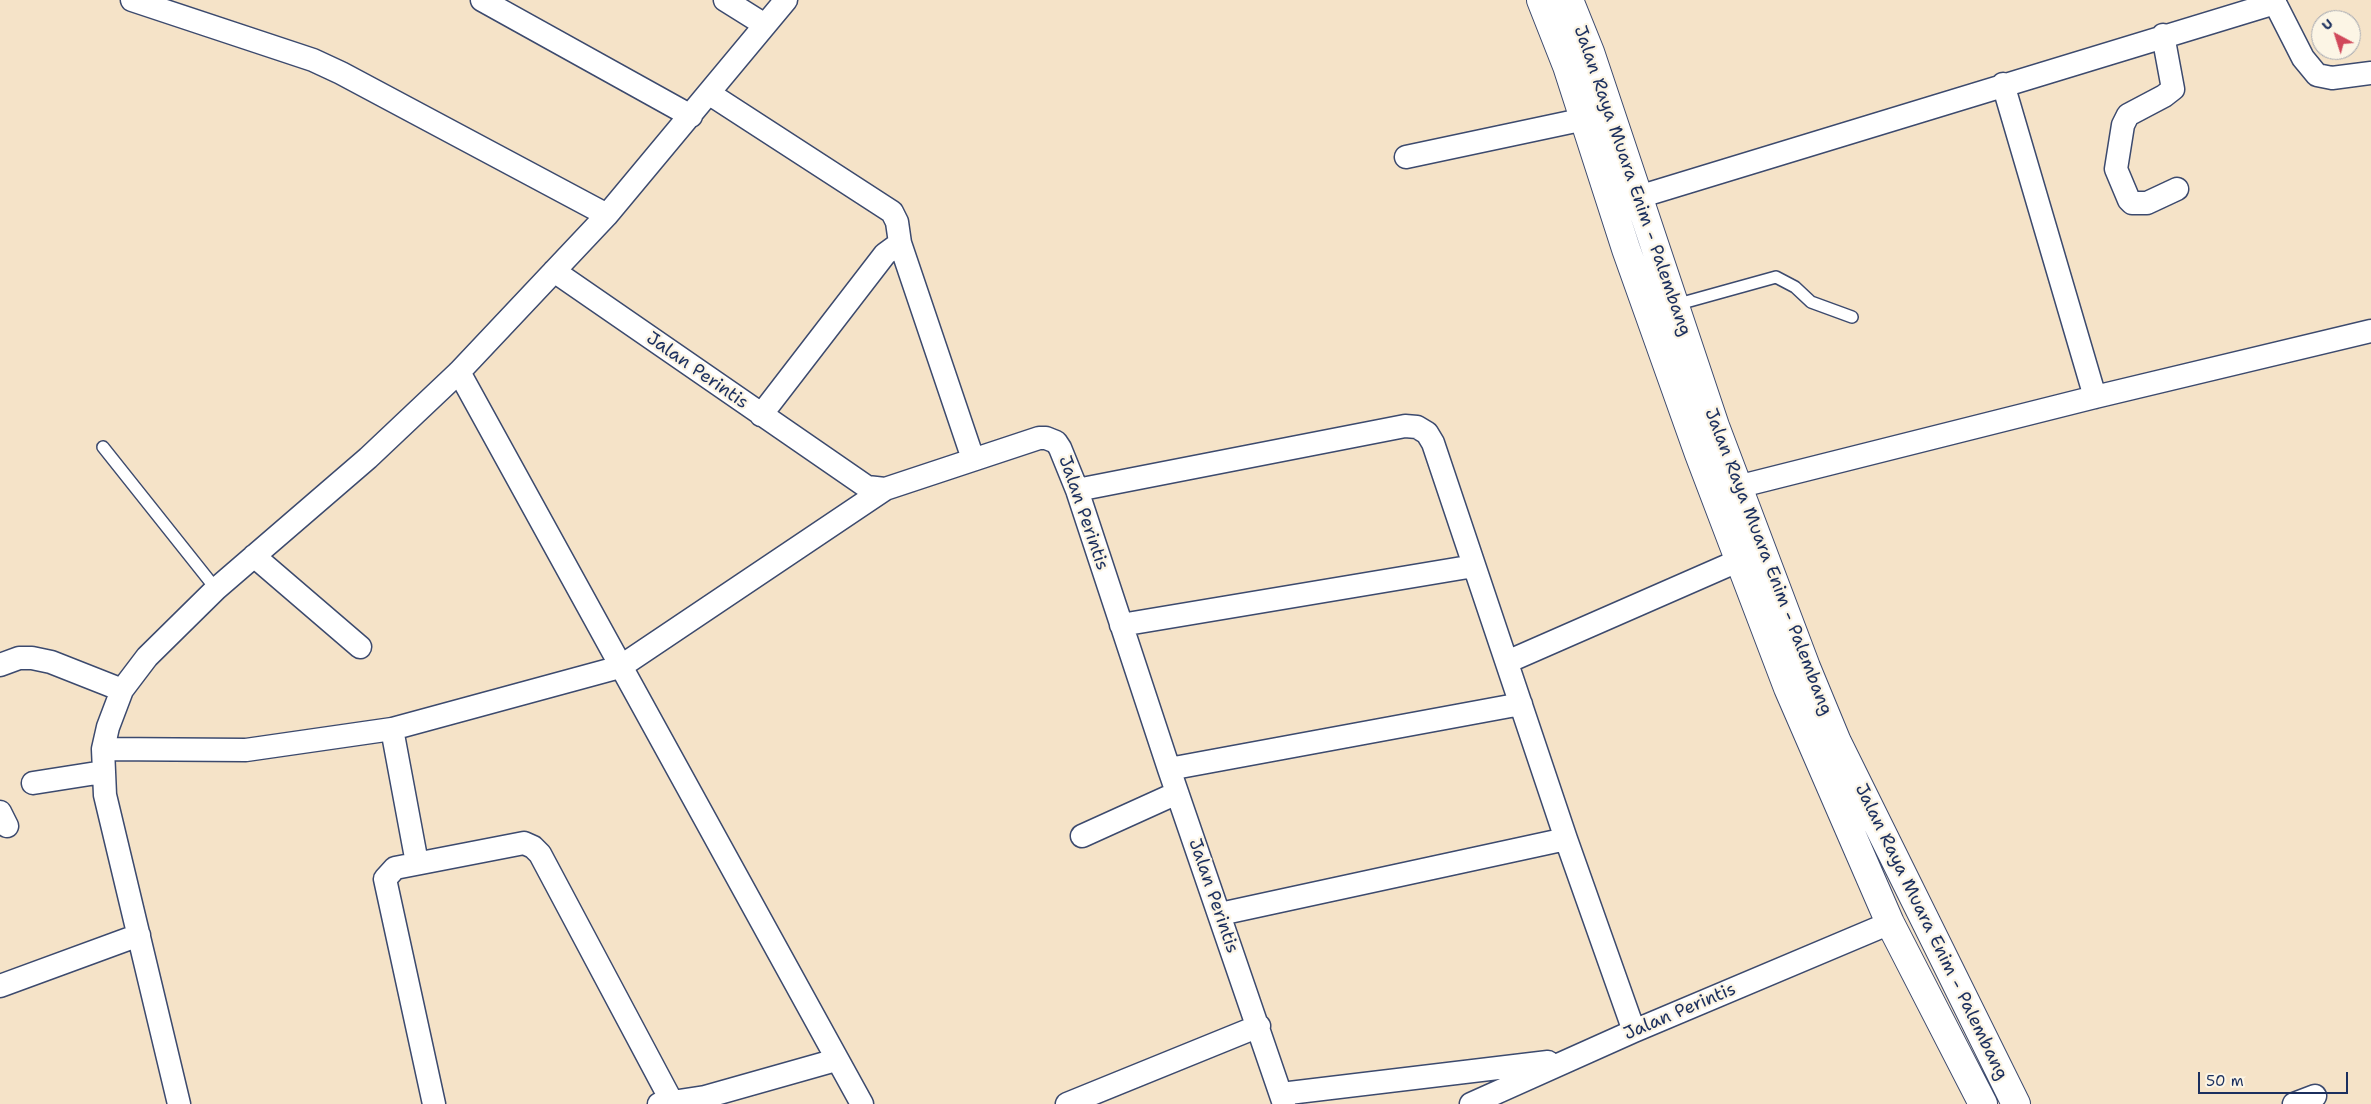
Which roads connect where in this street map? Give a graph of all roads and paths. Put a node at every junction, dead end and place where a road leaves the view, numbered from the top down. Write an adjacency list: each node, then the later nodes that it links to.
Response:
1 (132, 0): 19 (street)
2 (482, 0): 13 (street)
3 (725, 0): 8 (street)
4 (786, 0): 8 (street)
5 (1542, 0): 14 (main road, Jalan Raya Muara Enim - Palembang)
6 (1569, 0): 17 (main road, Jalan Raya Muara Enim - Palembang)
7 (2275, 1): 9 (street); 10 (street)
8 (765, 25): 12 (street)
9 (2163, 35): 11 (street); 16 (street)
10 (2371, 73)
11 (2003, 84): 17 (street); 26 (street)
12 (710, 94): 13 (street); 20 (street)
13 (691, 116): 19 (street)
14 (1585, 119): 15 (street); 18 (main road, Jalan Raya Muara Enim - Palembang)
15 (1406, 157)
16 (2177, 189)
17 (1639, 196): 18 (street); 22 (main road, Jalan Raya Muara Enim - Palembang)
18 (1612, 205): 34 (main road, Jalan Raya Muara Enim - Palembang)
19 (607, 214): 21 (street)
20 (900, 243): 27 (street); 29 (street)
21 (554, 271): 25 (street); 27 (street, Jalan Perintis)
22 (1675, 305): 23 (lane); 30 (main road, Jalan Raya Muara Enim - Palembang)
23 (1852, 317)
24 (2371, 331): 26 (street)
25 (459, 372): 33 (street); 41 (street)
26 (2095, 397): 30 (street)
27 (761, 415): 31 (street, Jalan Perintis)
28 (103, 447): 36 (lane)
29 (973, 459): 31 (street, Jalan Perintis); 32 (street, Jalan Perintis)
30 (1737, 487): 56 (main road, Jalan Raya Muara Enim - Palembang)
31 (885, 489): 41 (street)
32 (1077, 490): 35 (street); 37 (street, Jalan Perintis)
33 (254, 556): 36 (street); 38 (street)
34 (1740, 560): 39 (street); 54 (main road, Jalan Raya Muara Enim - Palembang)
35 (1474, 566): 37 (street); 39 (street)
36 (216, 589): 42 (street)
37 (1121, 625): 46 (street, Jalan Perintis)
38 (360, 647)
39 (1507, 662): 43 (street)
40 (0, 664): 42 (street)
41 (620, 667): 44 (street); 61 (street)
42 (122, 690): 45 (street)
43 (1521, 704): 46 (street); 51 (street)
44 (392, 729): 45 (street); 52 (street)
45 (103, 749): 47 (street)
46 (1169, 769): 49 (street, Jalan Perintis)
47 (102, 772): 48 (street); 55 (street)
48 (33, 783)
49 (1178, 793): 50 (street); 53 (street, Jalan Perintis)
50 (1082, 836)
51 (1566, 839): 53 (street); 60 (street)
52 (418, 863): 66 (street); 68 (street)
53 (1220, 914): 59 (street, Jalan Perintis)
54 (1890, 923): 57 (main road, Jalan Raya Muara Enim - Palembang); 60 (street, Jalan Perintis)
55 (139, 935): 58 (street); 67 (street)
56 (1942, 953): 57 (main road); 73 (main road, Jalan Raya Muara Enim - Palembang)
57 (1914, 970): 72 (main road, Jalan Raya Muara Enim - Palembang)
58 (0, 986)
59 (1259, 1026): 64 (street, Jalan Perintis); 70 (street)
60 (1634, 1031): 62 (street, Jalan Perintis)
61 (836, 1060): 65 (street); 69 (street)
62 (1571, 1060): 64 (street); 71 (street, Jalan Perintis)
63 (2315, 1096): 74 (street)
64 (1282, 1099)
65 (707, 1101): 66 (street)
66 (665, 1103)
67 (179, 1104)
68 (434, 1104)
69 (862, 1104)
70 (1067, 1104)
71 (1471, 1104)
72 (1982, 1104)
73 (2016, 1104)
74 (2294, 1104)

